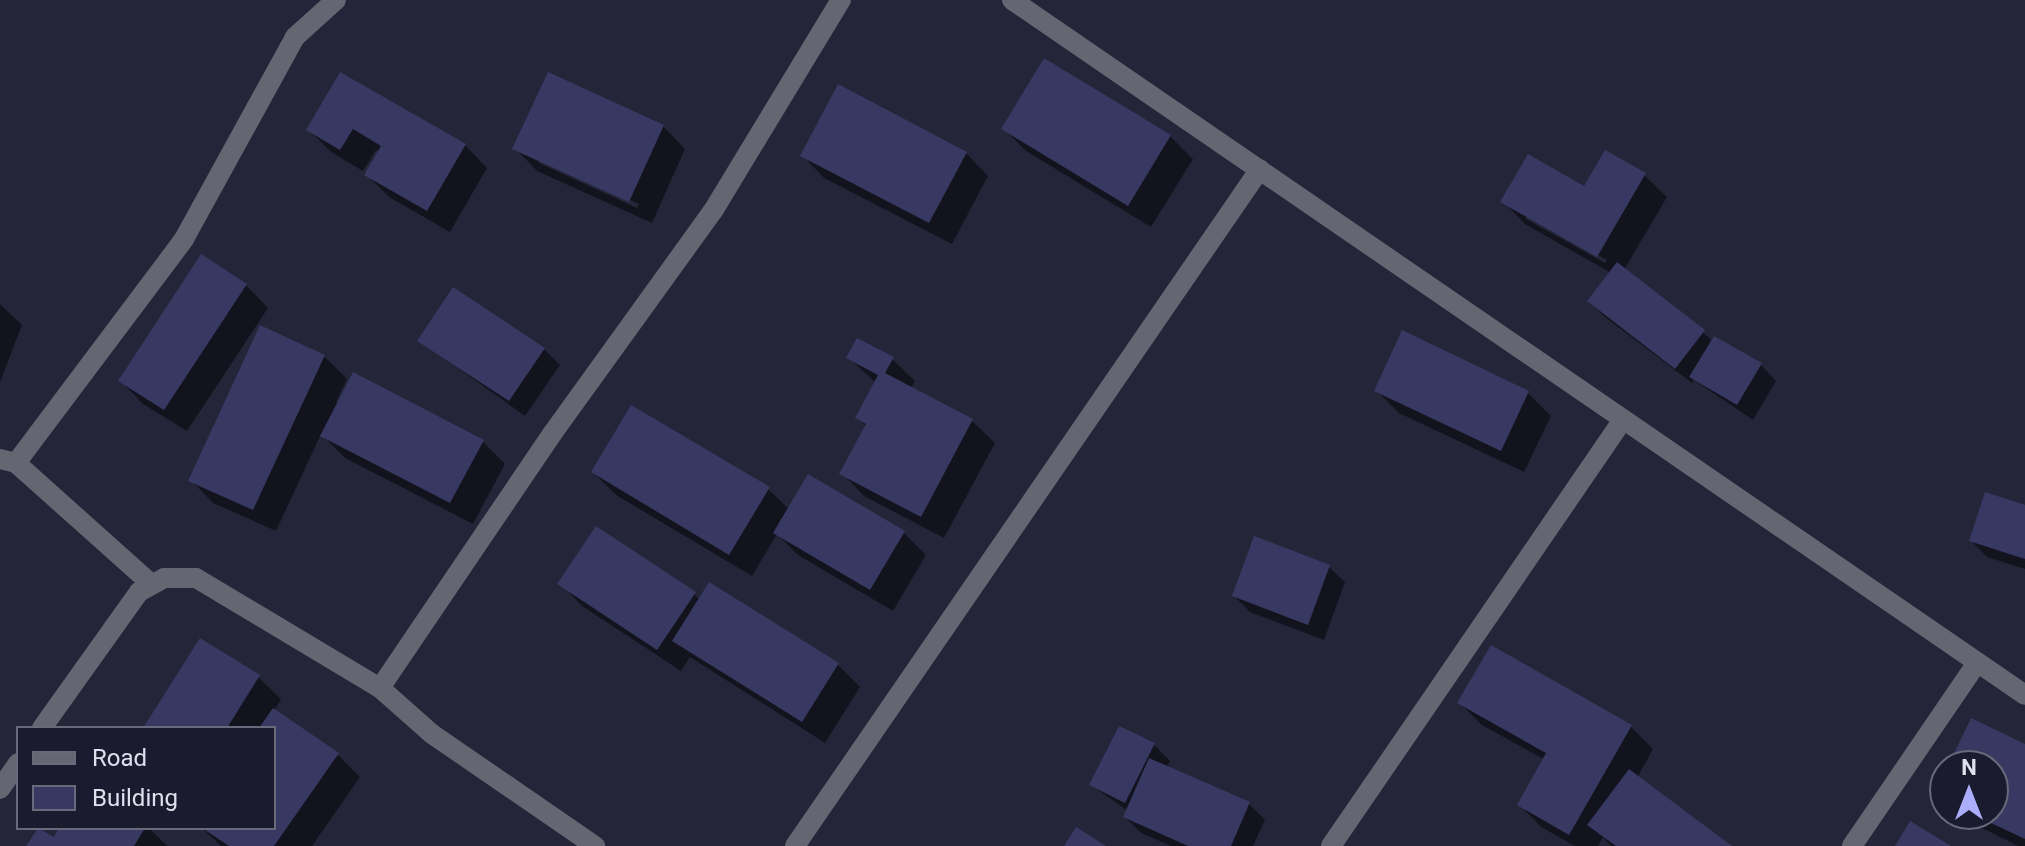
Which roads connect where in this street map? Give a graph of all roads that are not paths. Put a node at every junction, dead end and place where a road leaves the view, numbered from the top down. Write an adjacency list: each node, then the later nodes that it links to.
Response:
1 (336, 0): 6 (street)
2 (841, 0): 9 (street)
3 (1012, 0): 4 (street)
4 (1260, 169): 5 (street); 15 (street)
5 (1622, 421): 8 (street); 16 (street)
6 (8, 461): 7 (street)
7 (149, 582): 9 (street); 11 (street)
8 (1977, 663): 10 (street); 17 (street)
9 (380, 688): 14 (street)
10 (2025, 695)
11 (43, 726)
12 (16, 766): 13 (street)
13 (0, 789)
14 (595, 846)
15 (795, 846)
16 (1331, 846)
17 (1852, 846)

